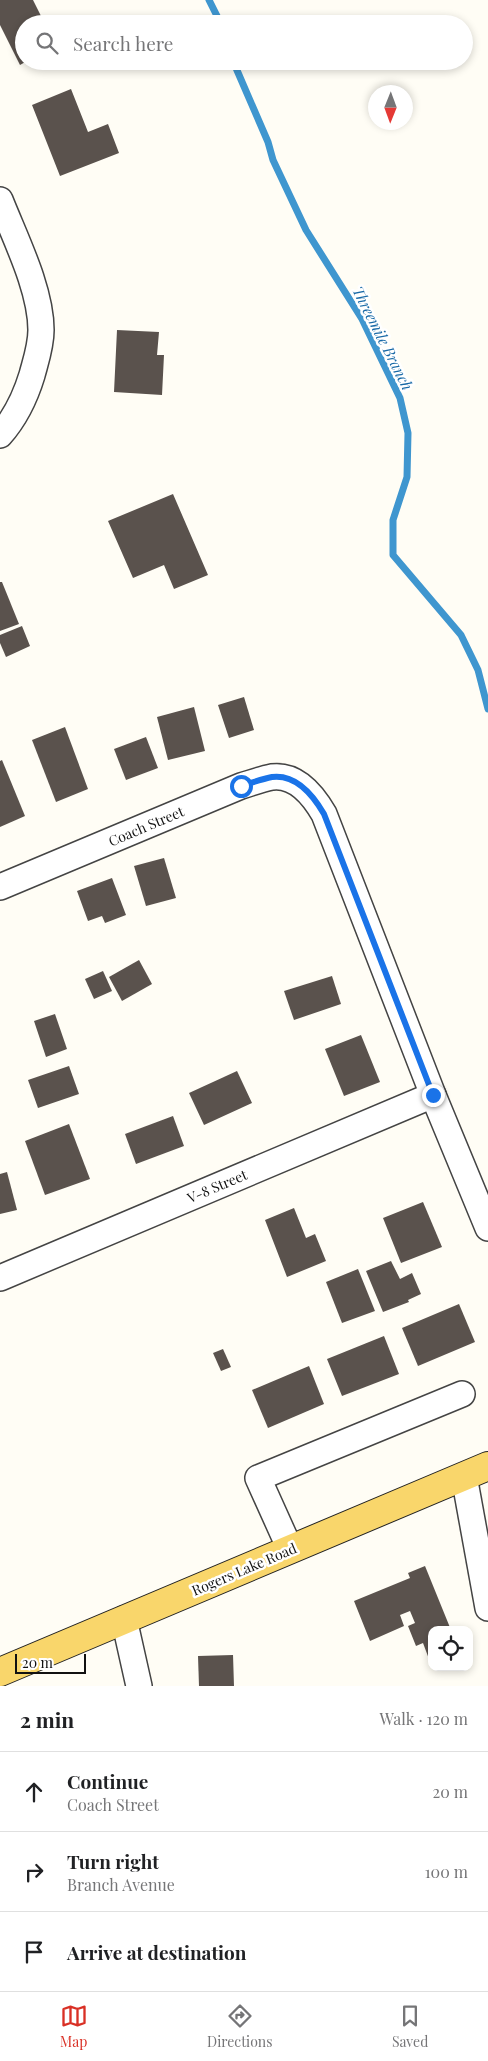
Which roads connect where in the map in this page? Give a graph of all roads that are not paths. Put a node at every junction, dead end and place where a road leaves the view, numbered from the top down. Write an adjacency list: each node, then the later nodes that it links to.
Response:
1 (0, 200): 2 (street)
2 (0, 435)
3 (0, 887): 4 (street, Coach Street)
4 (433, 1095): 5 (street); 6 (street, V-8 Street)
5 (488, 1228)
6 (0, 1278)
7 (462, 1394): 9 (street)
8 (476, 1471): 9 (main road, Rogers Lake Road); 10 (street)
9 (290, 1549): 11 (main road, Rogers Lake Road)
10 (488, 1608)
11 (124, 1619): 12 (main road, Rogers Lake Road); 13 (street)
12 (0, 1672)
13 (139, 1686)

